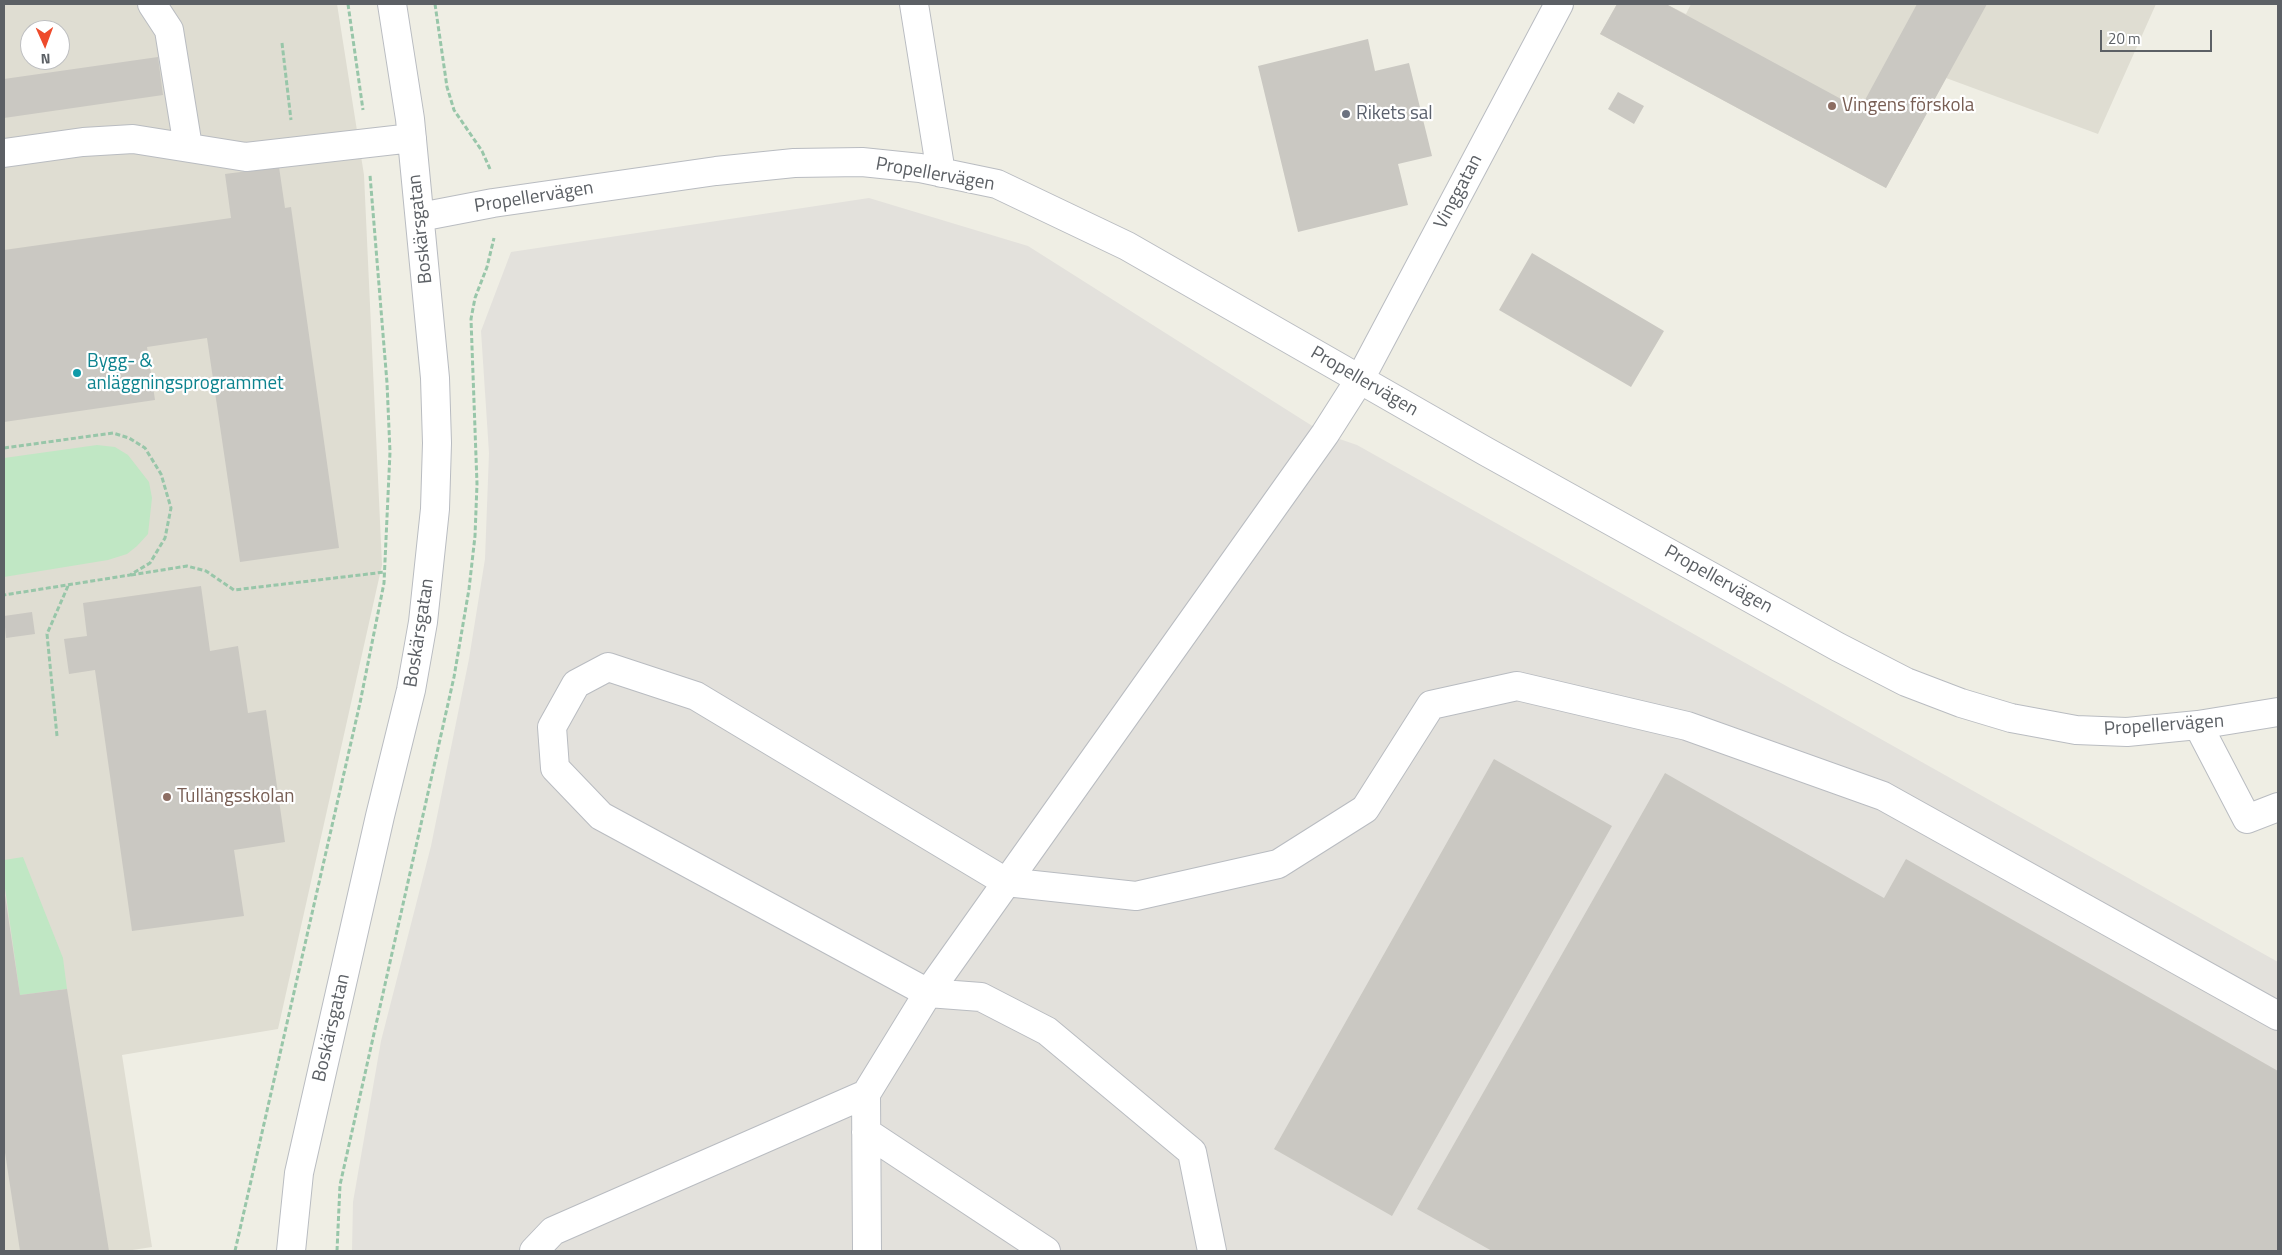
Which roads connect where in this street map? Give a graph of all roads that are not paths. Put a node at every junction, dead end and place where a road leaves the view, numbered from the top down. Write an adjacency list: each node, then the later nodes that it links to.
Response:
1 (153, 4): 6 (street)
2 (392, 4): 5 (street, Boskärsgatan)
3 (914, 4): 8 (street)
4 (1559, 4): 10 (street, Vinggatan)
5 (412, 138): 6 (street); 9 (street, Boskärsgatan)
6 (188, 147): 7 (street)
7 (4, 152)
8 (941, 173): 9 (street, Propellervägen); 10 (street, Propellervägen)
9 (420, 217): 19 (street, Boskärsgatan)
10 (1360, 379): 12 (street, Propellervägen); 14 (street, Vinggatan)
11 (2278, 712): 12 (street, Propellervägen)
12 (2198, 726): 13 (street)
13 (2278, 806)
14 (1006, 882): 15 (street, Vinggatan); 15 (street); 16 (street)
15 (928, 994): 17 (street, Vinggatan); 23 (street)
16 (2278, 1016)
17 (866, 1094): 18 (street); 20 (street)
18 (866, 1132): 21 (street); 22 (street)
19 (291, 1251)
20 (534, 1251)
21 (867, 1251)
22 (1046, 1251)
23 (1212, 1251)

